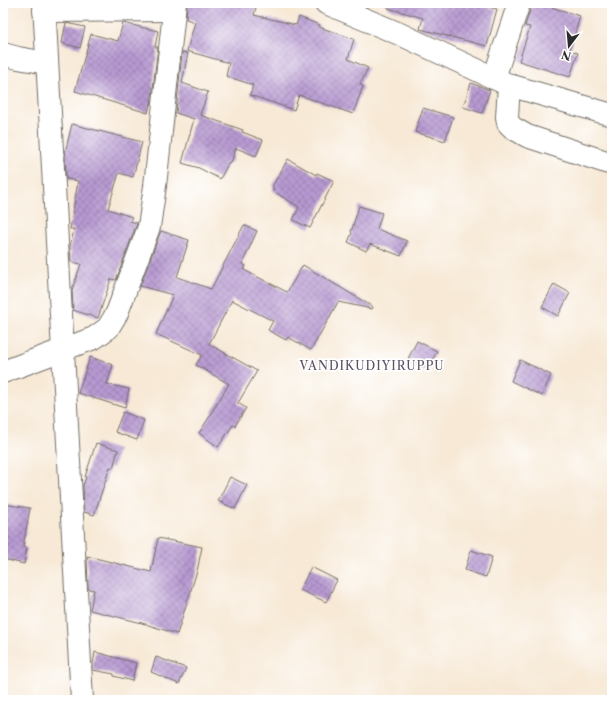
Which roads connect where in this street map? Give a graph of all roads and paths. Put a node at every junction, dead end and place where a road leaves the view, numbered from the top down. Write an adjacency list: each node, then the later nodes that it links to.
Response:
1 (326, 3): 6 (street)
2 (519, 3): 6 (street)
3 (44, 7): 4 (street); 5 (street)
4 (175, 7): 9 (street)
5 (25, 59): 9 (street)
6 (502, 81): 7 (street); 8 (street)
7 (612, 114)
8 (612, 164)
9 (63, 350): 10 (street); 11 (street)
10 (3, 372)
11 (82, 700)

